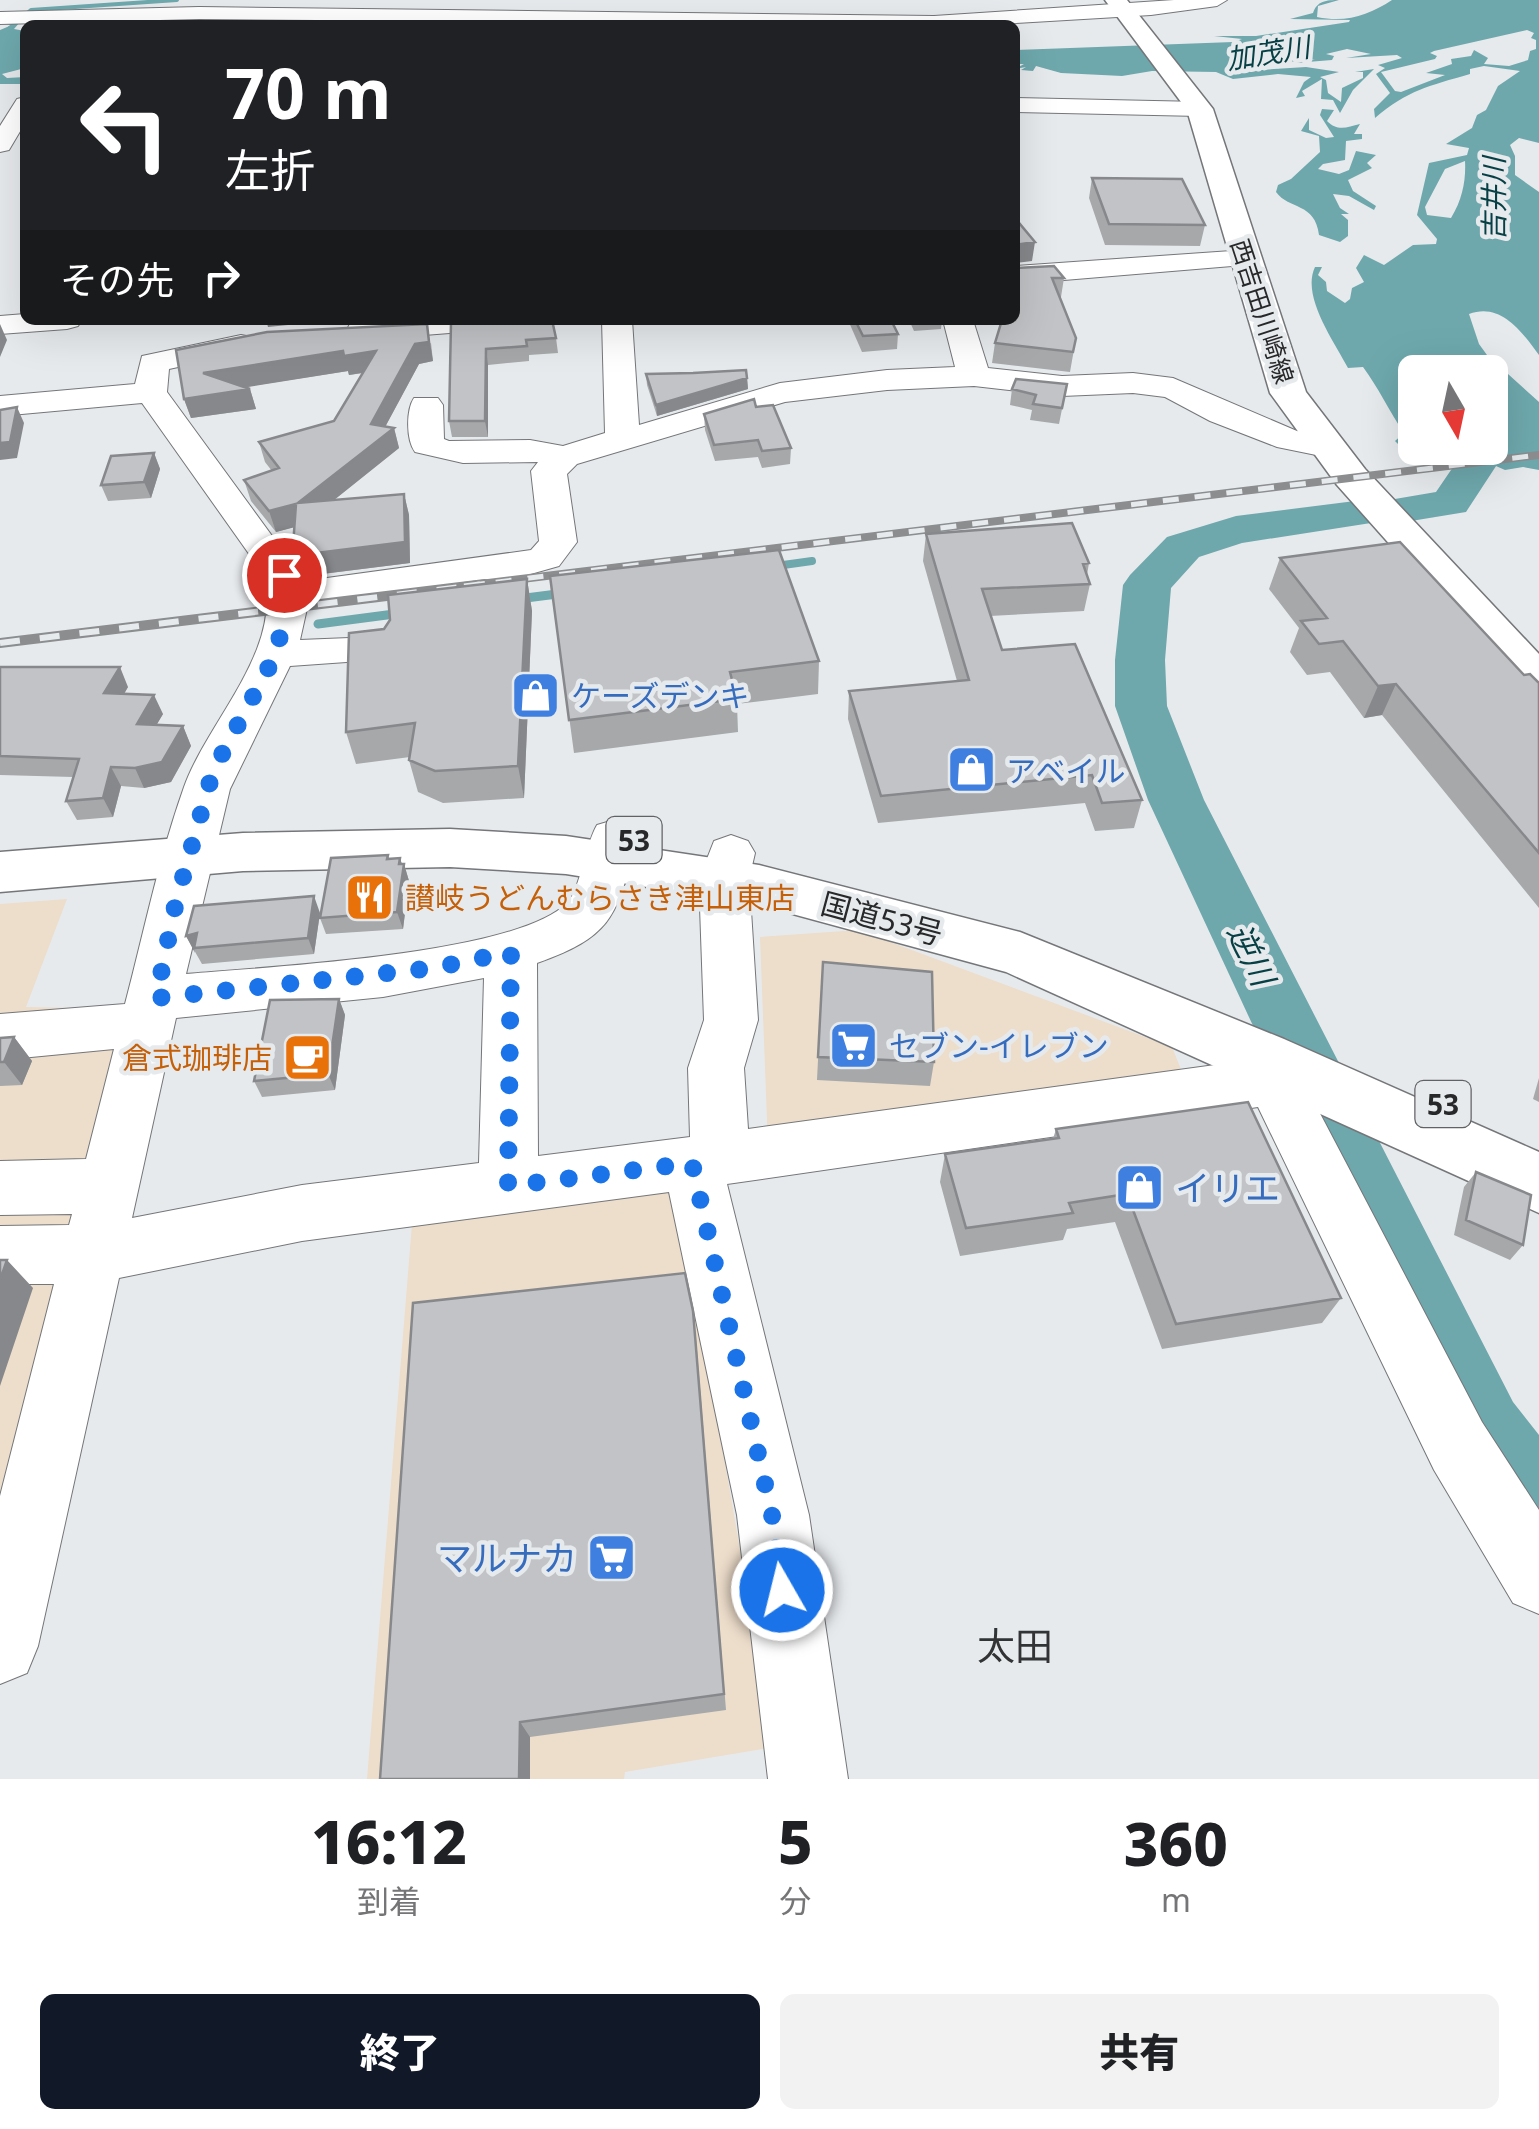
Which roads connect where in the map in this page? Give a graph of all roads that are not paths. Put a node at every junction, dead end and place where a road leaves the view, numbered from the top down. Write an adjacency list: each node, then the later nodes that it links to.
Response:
1 (1216, 0): 2 (street)
2 (1119, 4): 6 (street); 8 (main road, 西吉田川崎線)
3 (318, 7): 4 (street); 5 (street)
4 (0, 18)
5 (762, 20)
6 (965, 20)
7 (1020, 105): 8 (street)
8 (1198, 106): 11 (main road, 西吉田川崎線)
9 (20, 112): 10 (street)
10 (0, 145)
11 (1246, 258): 12 (street); 23 (main road, 西吉田川崎線)
12 (1020, 275)
13 (439, 325): 16 (street)
14 (617, 325): 22 (street)
15 (959, 325): 18 (street)
16 (329, 334)
17 (272, 339): 19 (street)
18 (974, 376): 22 (street); 23 (street)
19 (152, 392): 21 (street); 25 (street)
20 (426, 404): 24 (street)
21 (0, 406)
22 (623, 441): 24 (street)
23 (1326, 447): 28 (main road, 西吉田川崎線)
24 (565, 457): 25 (street)
25 (289, 595): 27 (street)
26 (374, 650): 27 (street)
27 (276, 654): 29 (street)
28 (1539, 682)
29 (191, 845): 30 (main road, 国道53号 / 53); 31 (main road, 国道53号 / 53); 33 (main road, 国道53号 / 53); 35 (street)
30 (0, 846)
31 (610, 849): 32 (main road, 国道53号 / 53); 34 (street)
32 (728, 866): 38 (main road, 国道53号 / 53); 41 (street)
33 (0, 872)
34 (511, 952): 35 (street); 44 (street)
35 (153, 1011): 36 (street); 37 (street); 43 (street)
36 (0, 1018)
37 (0, 1037)
38 (1259, 1051): 39 (main road, 国道53号 / 53); 41 (street); 48 (street)
39 (1359, 1084): 40 (main road, 国道53号 / 53); 42 (main road, 国道53号 / 53)
40 (1539, 1146)
41 (706, 1161): 44 (street); 50 (street)
42 (1539, 1183)
43 (112, 1186): 45 (street); 47 (street)
44 (508, 1186): 47 (street)
45 (0, 1188)
46 (0, 1254): 47 (street)
47 (96, 1254): 49 (street)
48 (1539, 1577)
49 (0, 1646)
50 (808, 1779)

